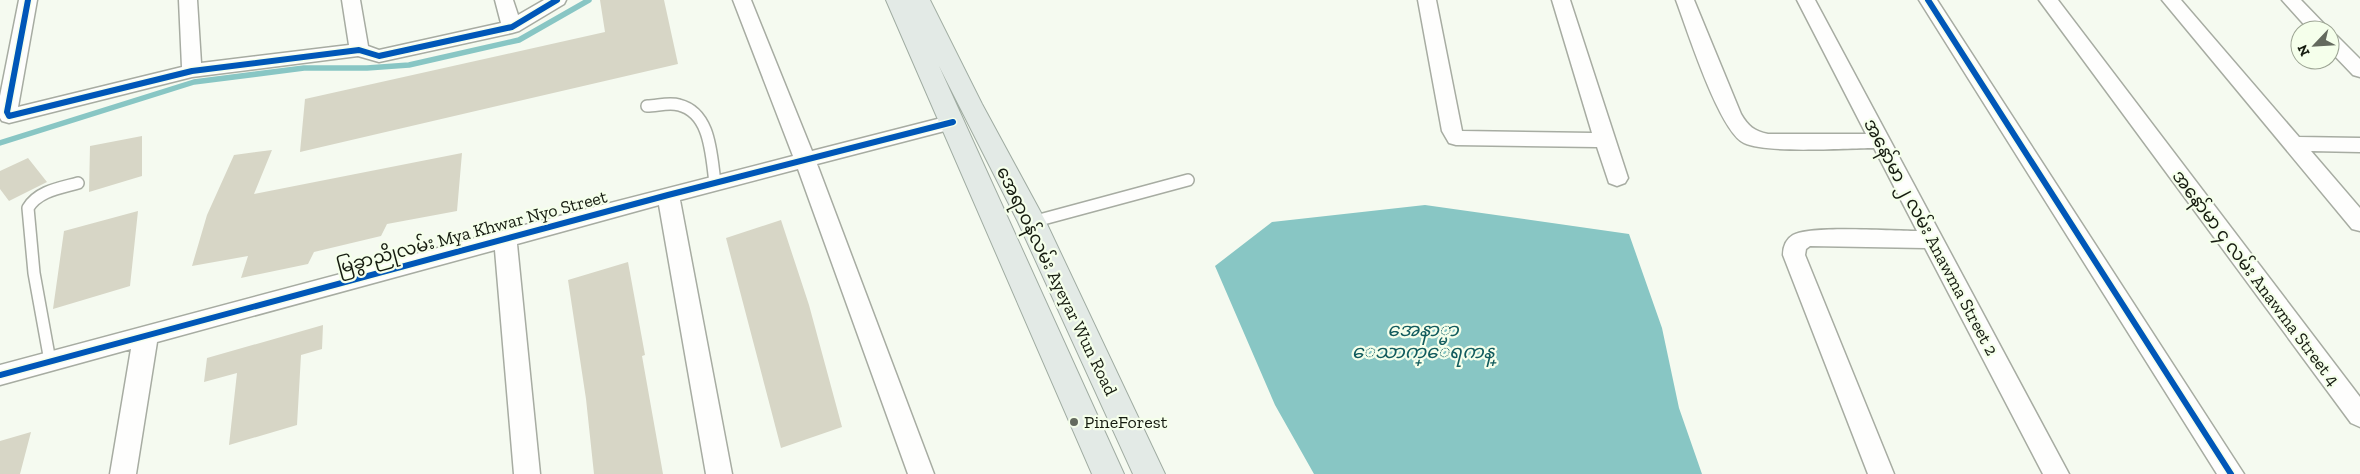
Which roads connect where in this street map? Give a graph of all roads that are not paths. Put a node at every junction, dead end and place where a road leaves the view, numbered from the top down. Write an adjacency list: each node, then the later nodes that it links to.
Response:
1 (28, 0): 23 (street)
2 (188, 0): 21 (street)
3 (351, 0): 19 (street)
4 (504, 0): 18 (street)
5 (557, 0): 18 (street)
6 (742, 0): 30 (street)
7 (897, 0): 25 (main road)
8 (919, 0): 25 (main road)
9 (1427, 0): 26 (street)
10 (1561, 0): 26 (street)
11 (1685, 0): 27 (street)
12 (1806, 0): 27 (street, အနော်မာ ၂ လမ်း Anawma Street 2)
13 (1928, 0): 52 (street)
14 (2048, 0): 43 (street, အနော်မာ ၄ လမ်း Anawma Street 4)
15 (2171, 0): 28 (street)
16 (2291, 0): 17 (street)
17 (2310, 20)
18 (512, 27): 19 (street)
19 (358, 50): 21 (street)
20 (2340, 50): 22 (street)
21 (192, 71): 23 (street)
22 (2360, 71)
23 (5, 94)
24 (647, 106): 33 (lane)
25 (965, 119): 30 (street, မြခွာညိုလမ်း Mya Khwar Nyo Street); 36 (main road, အေရာဝန်လမ်း Ayeyar Wun Road); 48 (main road, အေရာဝန်လမ်း Ayeyar Wun Road)
26 (1606, 140): 31 (street)
27 (1881, 141): 39 (street, အနော်မာ ၂ လမ်း Anawma Street 2)
28 (2292, 144): 29 (street); 37 (street)
29 (2360, 145)
30 (805, 159): 33 (street, မြခွာညိုလမ်း Mya Khwar Nyo Street); 47 (street)
31 (1617, 178)
32 (1188, 180): 36 (lane)
33 (715, 182): 35 (street, မြခွာညိုလမ်း Mya Khwar Nyo Street)
34 (78, 183): 41 (lane)
35 (668, 195): 38 (street, မြခွာညိုလမ်း Mya Khwar Nyo Street); 46 (street)
36 (1032, 222): 49 (main road, အေရာဝန်လမ်း Ayeyar Wun Road)
37 (2360, 223)
38 (504, 238): 40 (street, မြခွာညိုလမ်း Mya Khwar Nyo Street); 45 (street)
39 (1933, 240): 50 (street); 51 (street, အနော်မာ ၂ လမ်း Anawma Street 2)
40 (146, 335): 41 (street, မြခွာညိုလမ်း Mya Khwar Nyo Street); 44 (street)
41 (50, 361): 42 (street, မြခွာညိုလမ်း Mya Khwar Nyo Street)
42 (0, 375)
43 (2360, 416)
44 (123, 474)
45 (527, 474)
46 (719, 474)
47 (921, 474)
48 (1108, 474)
49 (1149, 474)
50 (1881, 474)
51 (2056, 474)
52 (2231, 474)

